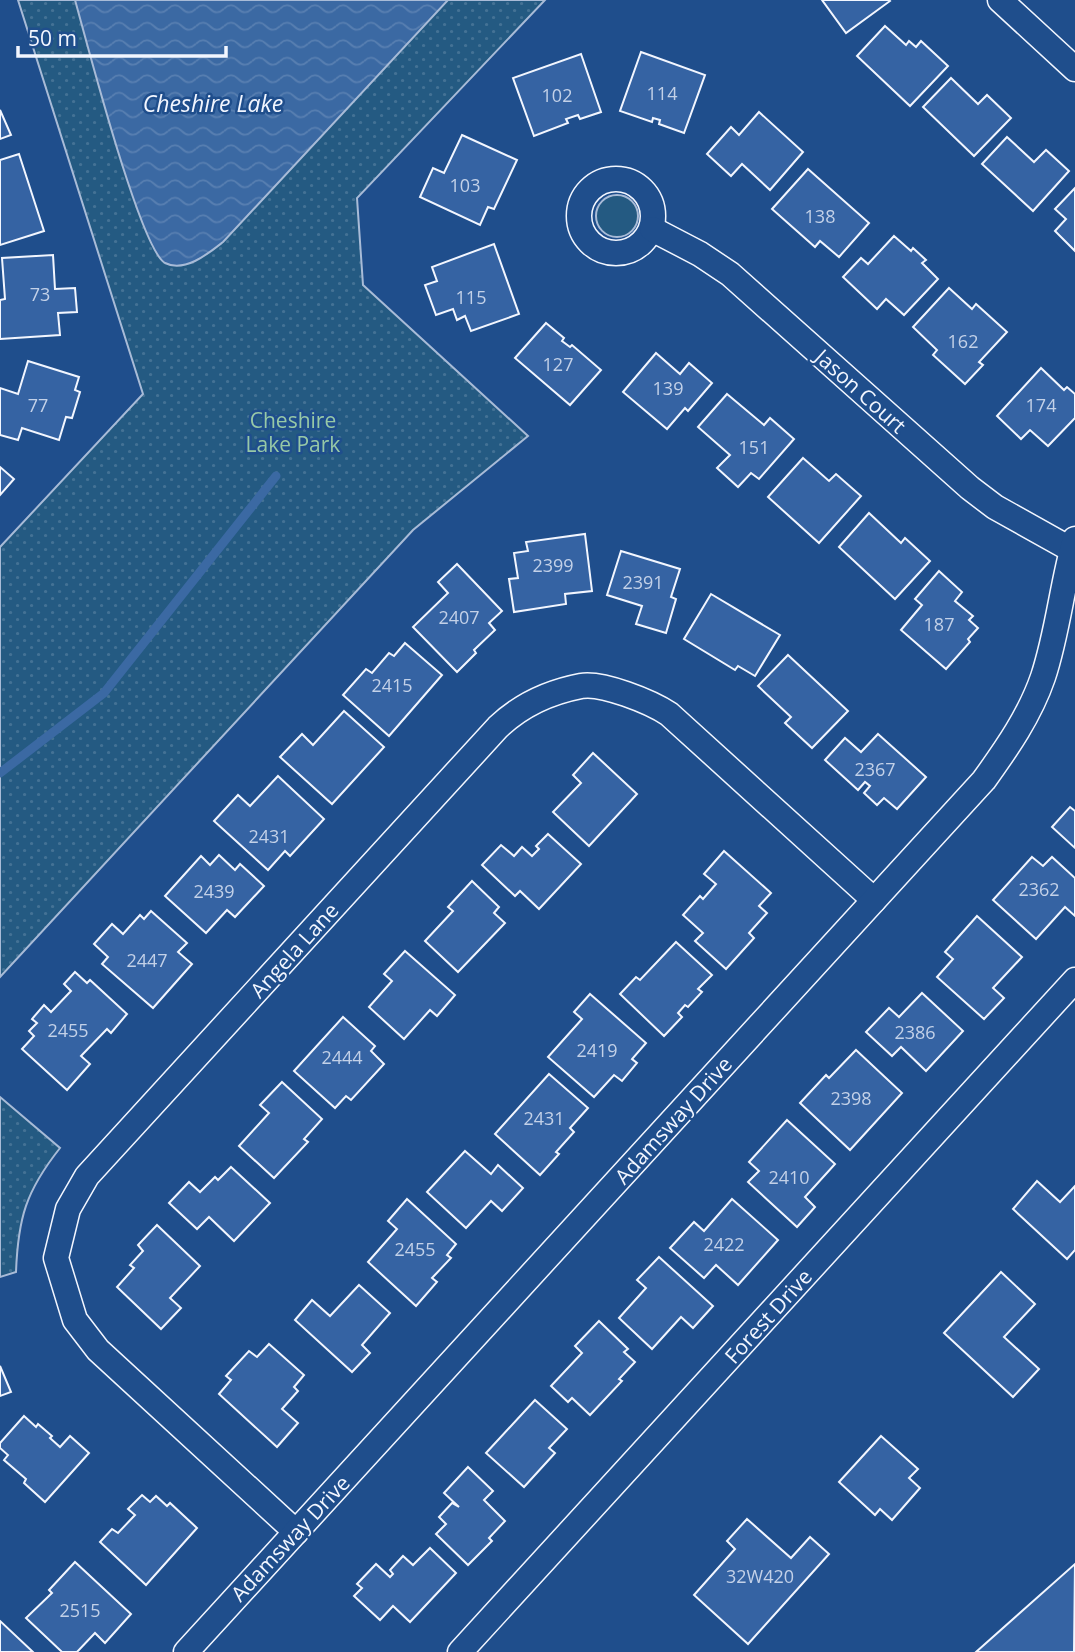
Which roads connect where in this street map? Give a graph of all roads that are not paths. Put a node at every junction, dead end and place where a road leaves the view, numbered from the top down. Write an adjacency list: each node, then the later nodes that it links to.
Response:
1 (1000, 0): 2 (street)
2 (1075, 69)
3 (652, 229): 4 (street, Jason Court)
4 (1073, 544): 5 (street, Adamsway Drive)
5 (874, 901): 7 (street, Adamsway Drive); 7 (street, Angela Lane)
6 (1075, 980): 9 (street, Forest Drive)
7 (296, 1531): 8 (street, Adamsway Drive)
8 (186, 1652)
9 (460, 1652)

